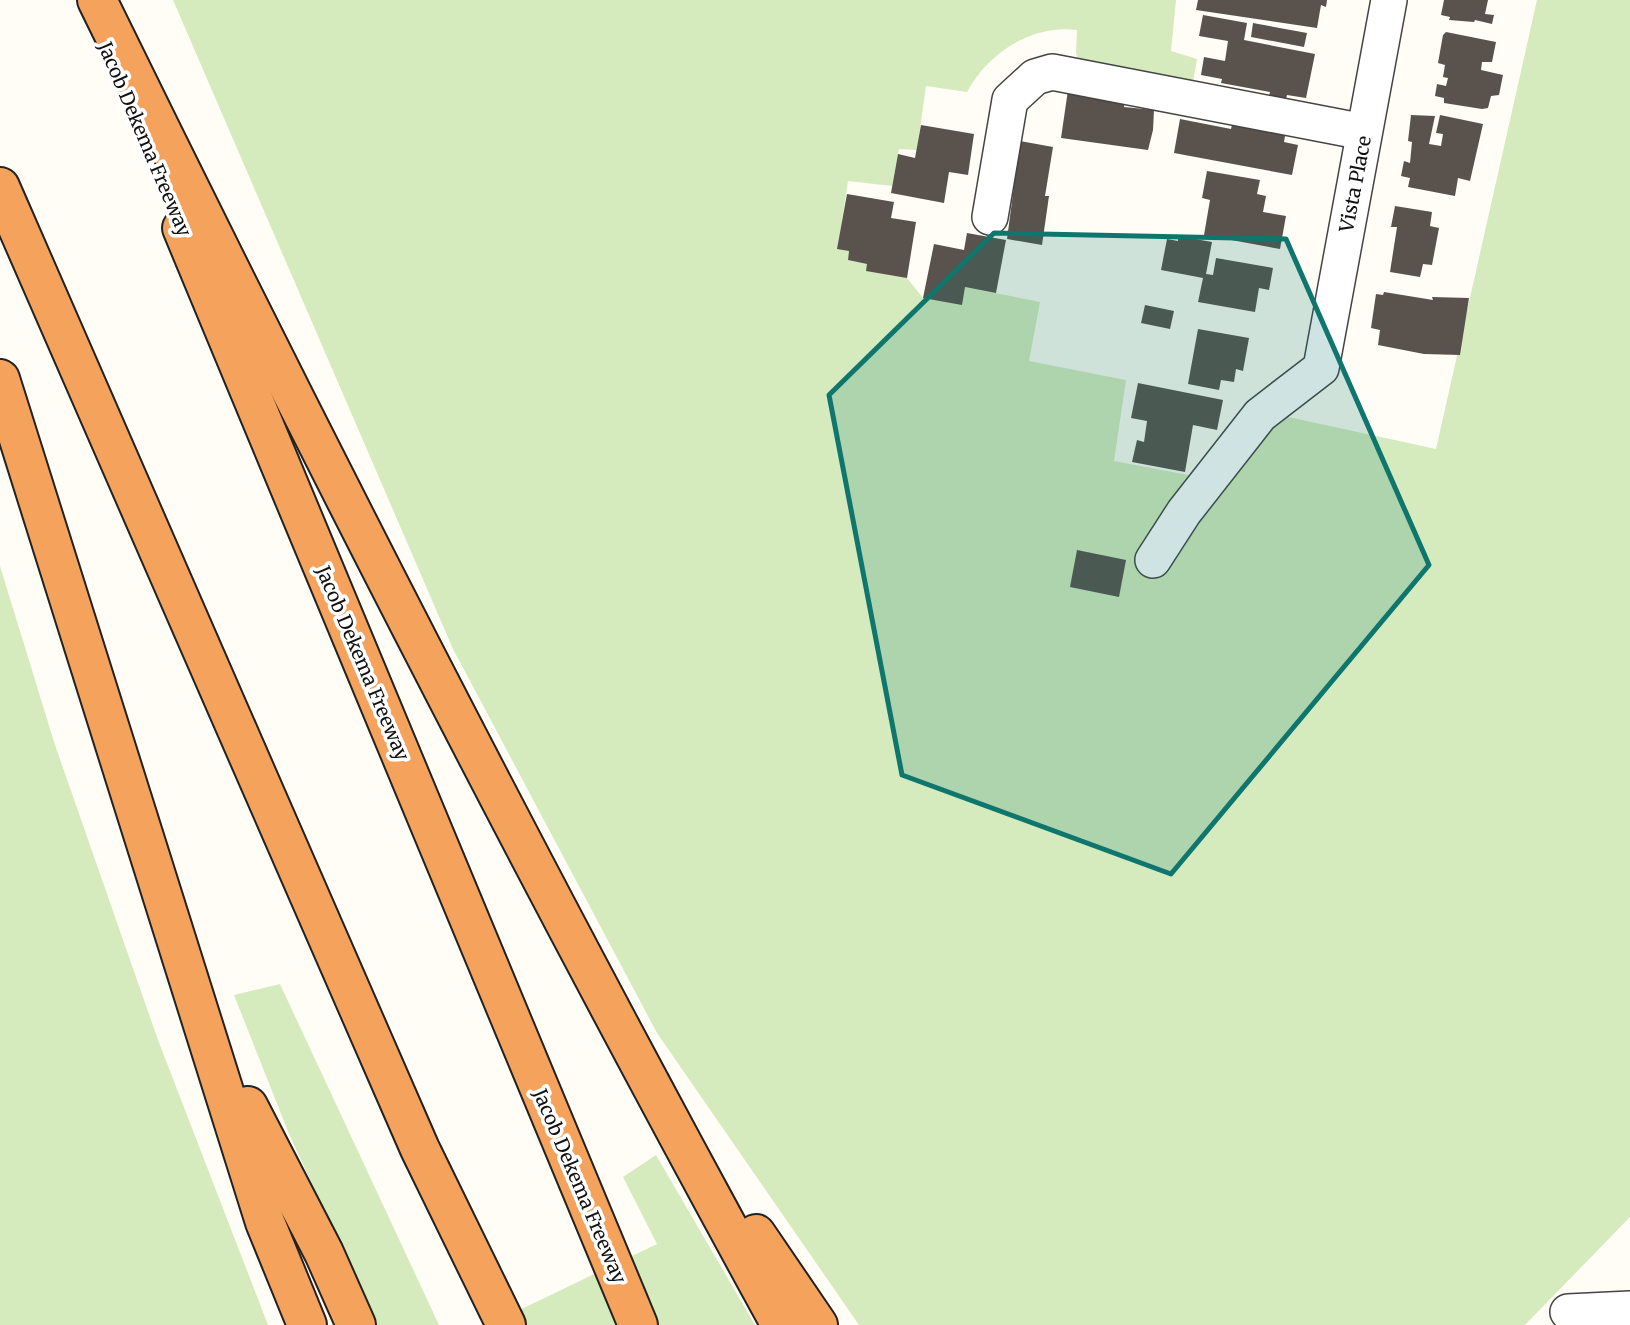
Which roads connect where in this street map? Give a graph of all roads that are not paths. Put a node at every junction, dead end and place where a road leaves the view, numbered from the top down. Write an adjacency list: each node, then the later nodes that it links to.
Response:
1 (87, 0): 13 (highway, Jacob Dekema Freeway)
2 (97, 0): 10 (highway)
3 (1389, 0): 4 (street, Vista Place)
4 (1364, 132): 6 (street); 8 (street, Vista Place)
5 (0, 187): 16 (highway)
6 (990, 217)
7 (0, 379): 9 (highway)
8 (1153, 561)
9 (198, 1010): 14 (highway); 15 (highway)
10 (632, 1053): 17 (highway); 18 (highway)
11 (1630, 1309): 12 (street)
12 (1569, 1312)
13 (634, 1314)
14 (307, 1325)
15 (356, 1325)
16 (506, 1325)
17 (781, 1325)
18 (818, 1325)

